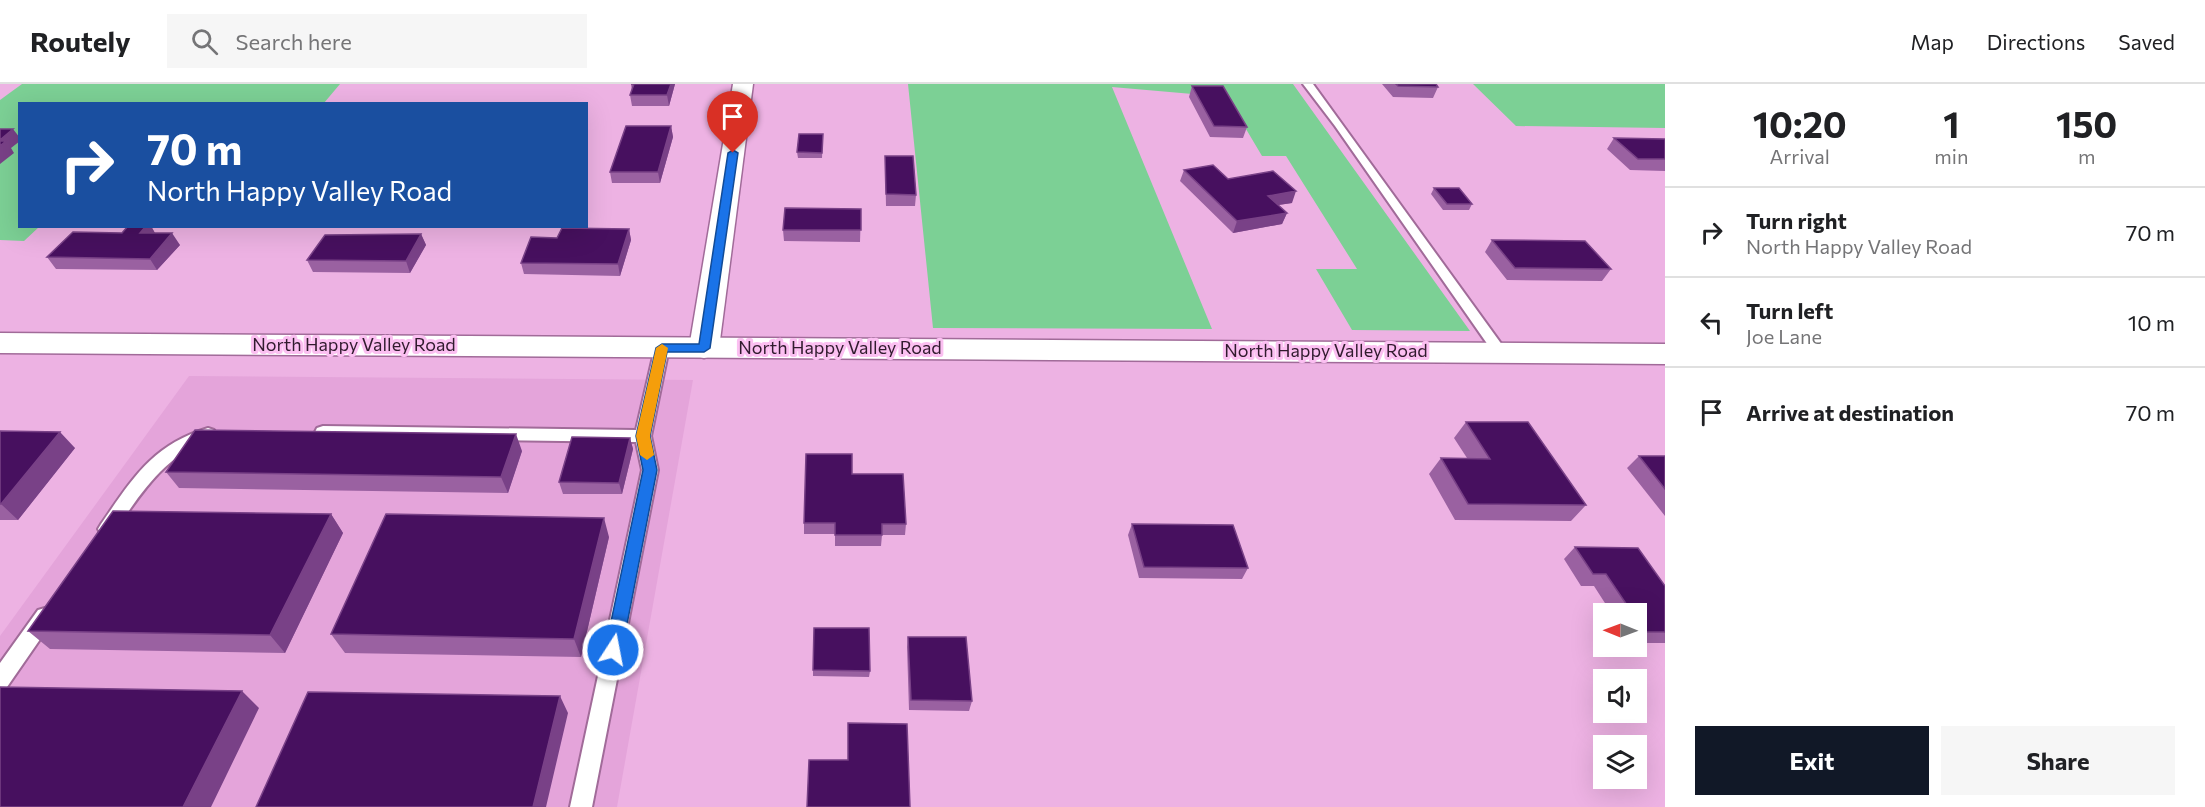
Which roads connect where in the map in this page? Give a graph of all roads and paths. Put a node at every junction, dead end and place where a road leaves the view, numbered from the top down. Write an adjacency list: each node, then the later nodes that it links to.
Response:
1 (743, 84): 5 (main road)
2 (1308, 84): 6 (lane)
3 (0, 343): 4 (main road, North Happy Valley Road)
4 (662, 348): 5 (main road, North Happy Valley Road); 10 (lane)
5 (704, 348): 6 (main road, North Happy Valley Road)
6 (1500, 352): 7 (main road, North Happy Valley Road)
7 (1665, 354)
8 (222, 431): 11 (lane)
9 (304, 432): 10 (lane)
10 (643, 436): 14 (lane)
11 (100, 539)
12 (53, 605): 13 (lane)
13 (0, 680)
14 (581, 807)

